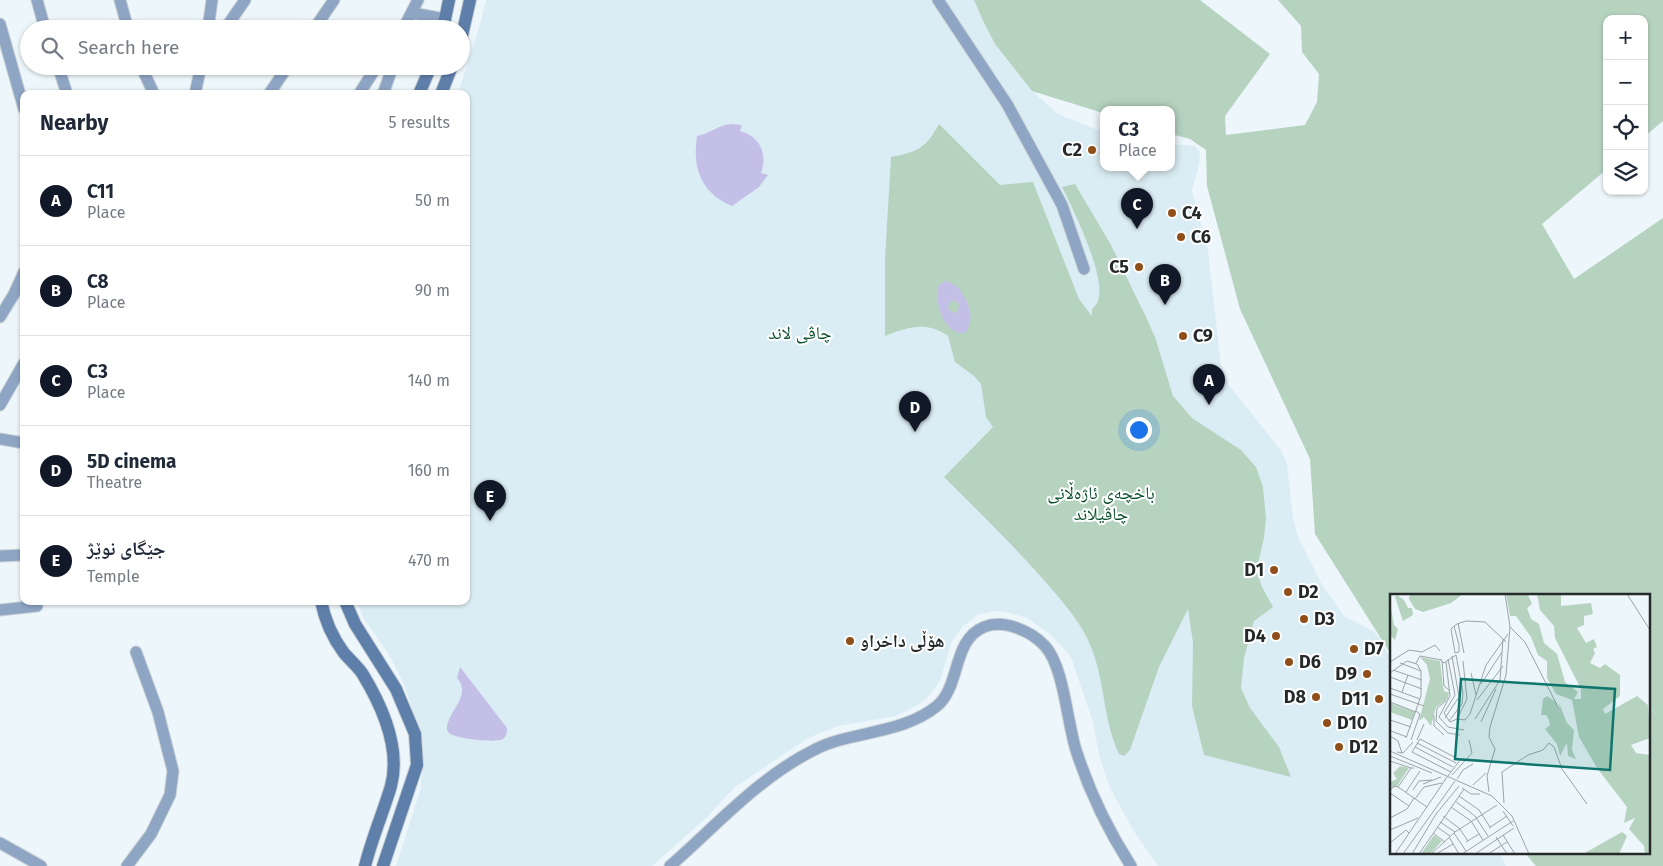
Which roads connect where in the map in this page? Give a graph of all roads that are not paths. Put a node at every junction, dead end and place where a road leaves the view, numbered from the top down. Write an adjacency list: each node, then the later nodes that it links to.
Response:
1 (37, 0): 11 (street)
2 (120, 0): 12 (street)
3 (212, 0): 13 (street)
4 (245, 0): 14 (street)
5 (334, 0): 15 (street)
6 (418, 0): 10 (street)
7 (449, 0): 18 (main road)
8 (470, 0): 19 (main road)
9 (938, 0): 38 (street)
10 (412, 12): 16 (street); 17 (street)
11 (43, 20)
12 (126, 20)
13 (209, 20)
14 (232, 20)
15 (320, 20)
16 (408, 20)
17 (433, 20)
18 (445, 20)
19 (466, 20)
20 (0, 24): 37 (street)
21 (61, 75): 29 (street)
22 (145, 75): 30 (street)
23 (199, 75): 31 (street)
24 (282, 75): 32 (street)
25 (372, 75): 33 (street)
26 (389, 75): 34 (street)
27 (426, 75): 35 (main road)
28 (448, 75): 36 (main road)
29 (66, 90)
30 (152, 90)
31 (196, 90)
32 (272, 90)
33 (362, 90)
34 (384, 90)
35 (421, 90)
36 (443, 90)
37 (20, 96)
38 (1084, 269)
39 (20, 281): 40 (street)
40 (0, 317)
41 (20, 370): 42 (street)
42 (0, 405)
43 (0, 439): 44 (street)
44 (20, 442)
45 (20, 554): 46 (street)
46 (0, 556)
47 (322, 605): 55 (main road)
48 (347, 605): 56 (main road)
49 (37, 606): 50 (street)
50 (0, 610)
51 (136, 652): 54 (street)
52 (0, 842): 53 (street)
53 (41, 866)
54 (127, 866)
55 (365, 866)
56 (383, 866)
57 (670, 866): 58 (street)
58 (1131, 866)

